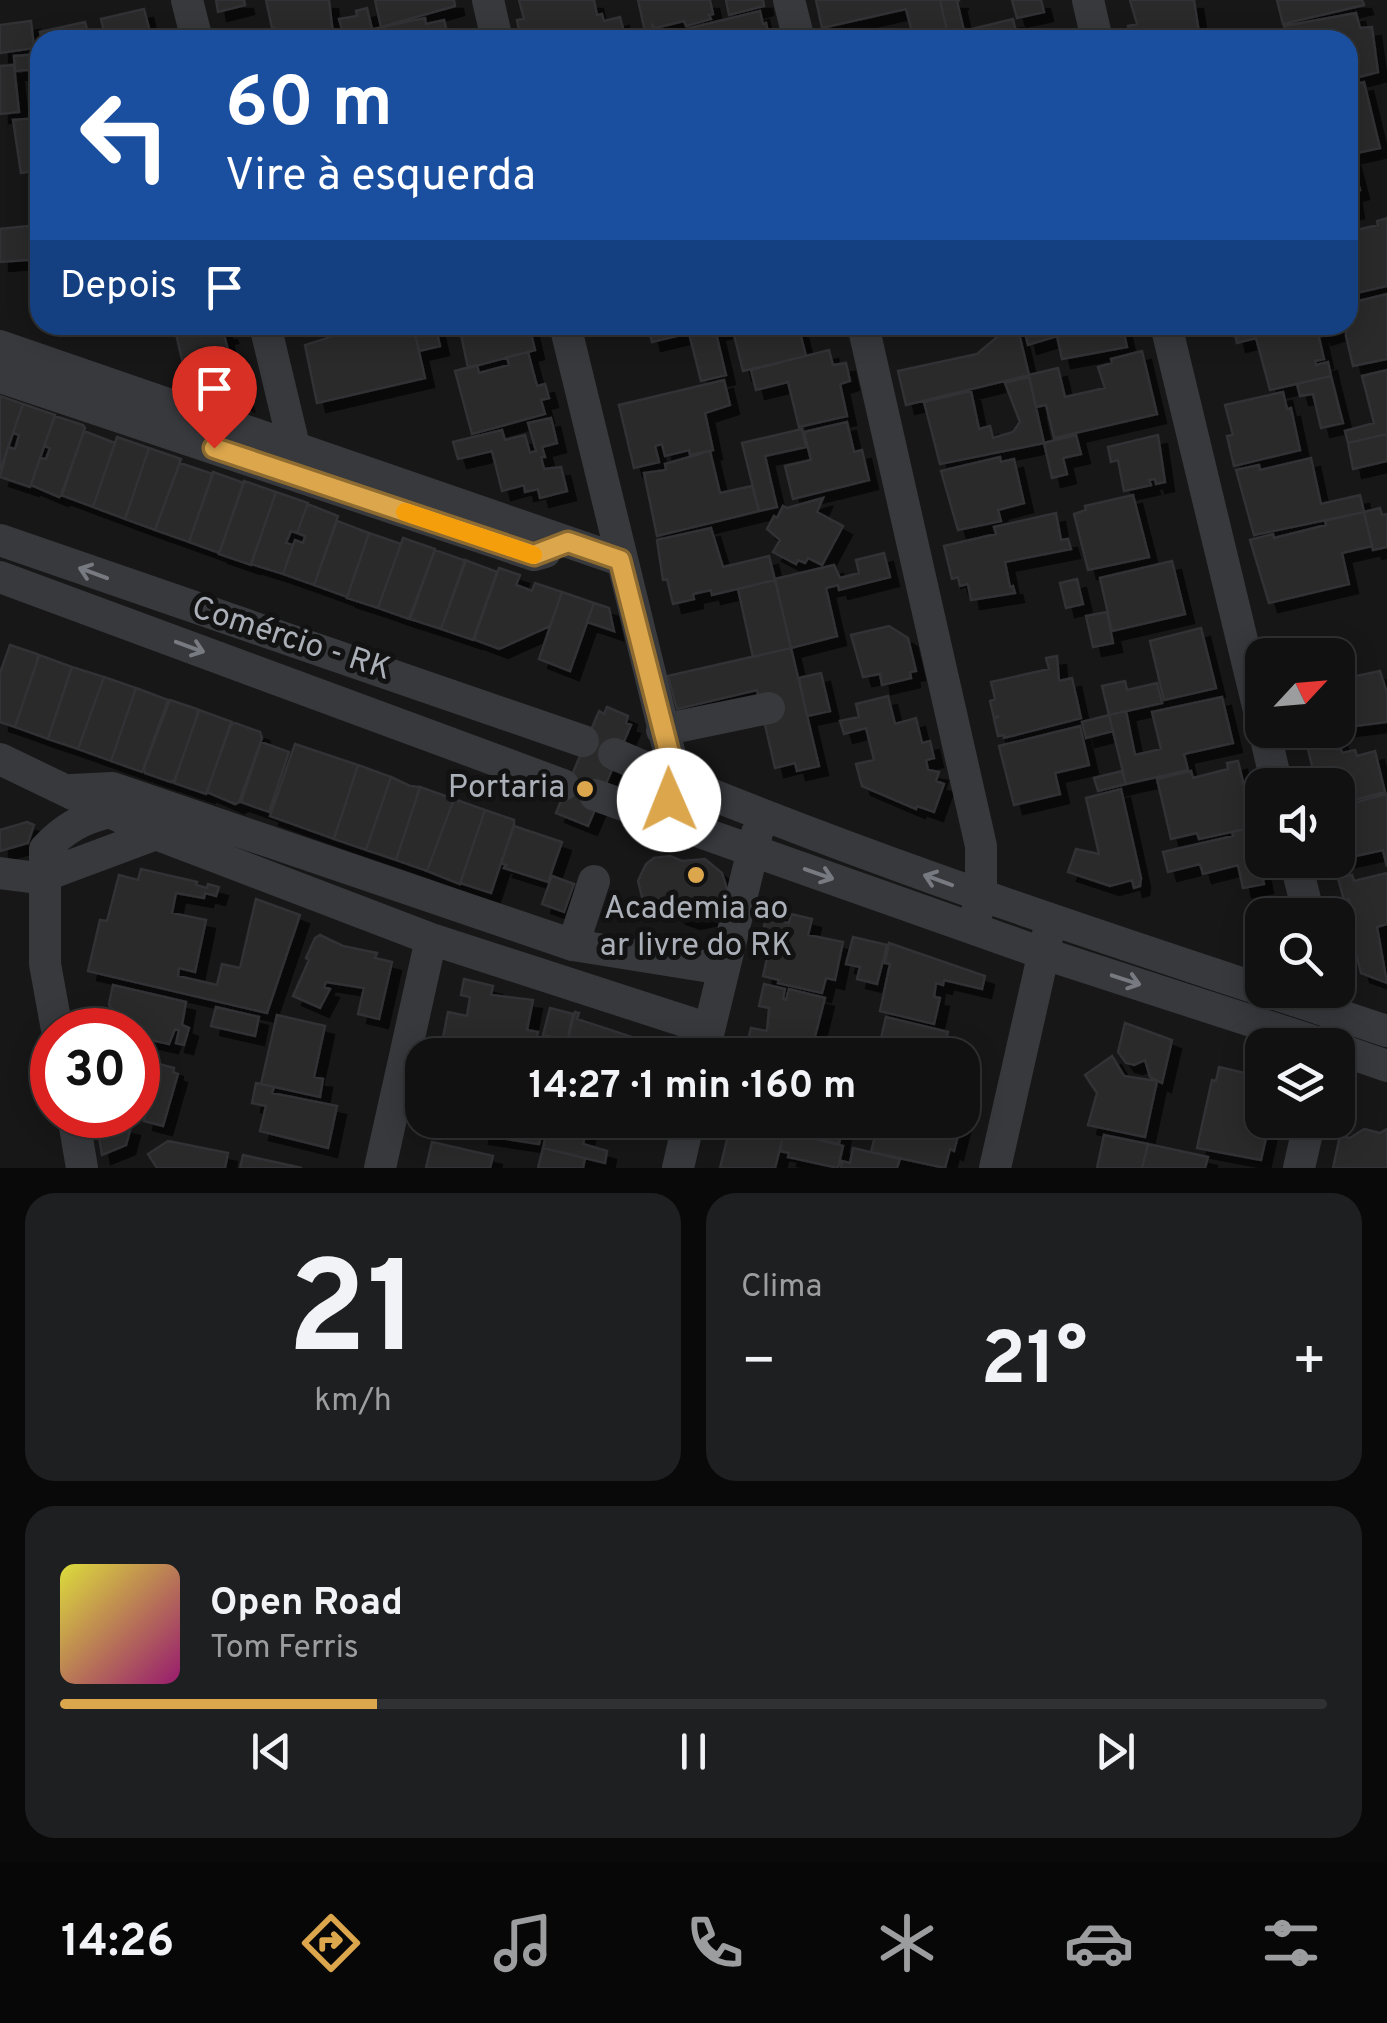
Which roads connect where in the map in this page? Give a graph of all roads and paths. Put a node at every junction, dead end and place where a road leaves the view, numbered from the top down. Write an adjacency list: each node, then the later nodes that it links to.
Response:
1 (188, 0): 5 (street)
2 (488, 0): 6 (street)
3 (790, 0): 7 (street)
4 (1088, 0): 8 (street)
5 (195, 30)
6 (496, 30)
7 (796, 30)
8 (1096, 30)
9 (268, 335): 15 (street)
10 (566, 335): 18 (street)
11 (865, 335): 44 (street)
12 (1168, 335): 22 (street)
13 (0, 346): 15 (street)
14 (0, 377): 17 (street)
15 (296, 450): 17 (street)
16 (0, 540): 20 (street, Comércio - RK, one-way to 16)
17 (568, 542): 18 (street)
18 (620, 560): 27 (street)
19 (0, 577): 21 (street, Comércio - RK)
20 (161, 597): 21 (street); 23 (street, Comércio - RK)
21 (151, 632): 26 (street, Comércio - RK, one-way to 26)
22 (1245, 652)
23 (413, 680): 24 (street, Comércio - RK); 26 (street)
24 (457, 697): 28 (street); 29 (street, Comércio - RK)
25 (769, 708): 27 (street)
26 (397, 723): 28 (street, Comércio - RK)
27 (662, 730): 32 (street)
28 (440, 739): 33 (street, Comércio - RK)
29 (583, 741)
30 (614, 754): 32 (street)
31 (0, 759): 34 (street)
32 (676, 780): 37 (street); 38 (street)
33 (563, 785)
34 (65, 790): 36 (street); 47 (street)
35 (595, 795): 38 (street)
36 (110, 812): 39 (street); 41 (street)
37 (762, 814): 40 (street); 44 (street, one-way to 37)
38 (662, 819): 40 (street)
39 (156, 834): 41 (street); 46 (street)
40 (752, 850): 44 (street, one-way to 44); 49 (street)
41 (25, 875): 43 (street); 51 (street)
42 (594, 881): 47 (street)
43 (0, 893)
44 (977, 911): 45 (street); 48 (street)
45 (1053, 921): 48 (street); 50 (street)
46 (432, 939): 55 (street); 63 (street)
47 (574, 945): 49 (street)
48 (1042, 952): 53 (street, one-way to 53); 65 (street)
49 (723, 969): 56 (street)
50 (1245, 984)
51 (53, 1008)
52 (1339, 1008): 54 (street)
53 (1272, 1028)
54 (1387, 1031)
55 (695, 1038)
56 (707, 1038)
57 (1355, 1055): 58 (street)
58 (1387, 1066)
59 (76, 1138): 62 (street)
60 (685, 1138): 64 (street)
61 (1306, 1138): 66 (street)
62 (82, 1168)
63 (380, 1168)
64 (678, 1168)
65 (994, 1168)
66 (1299, 1168)

